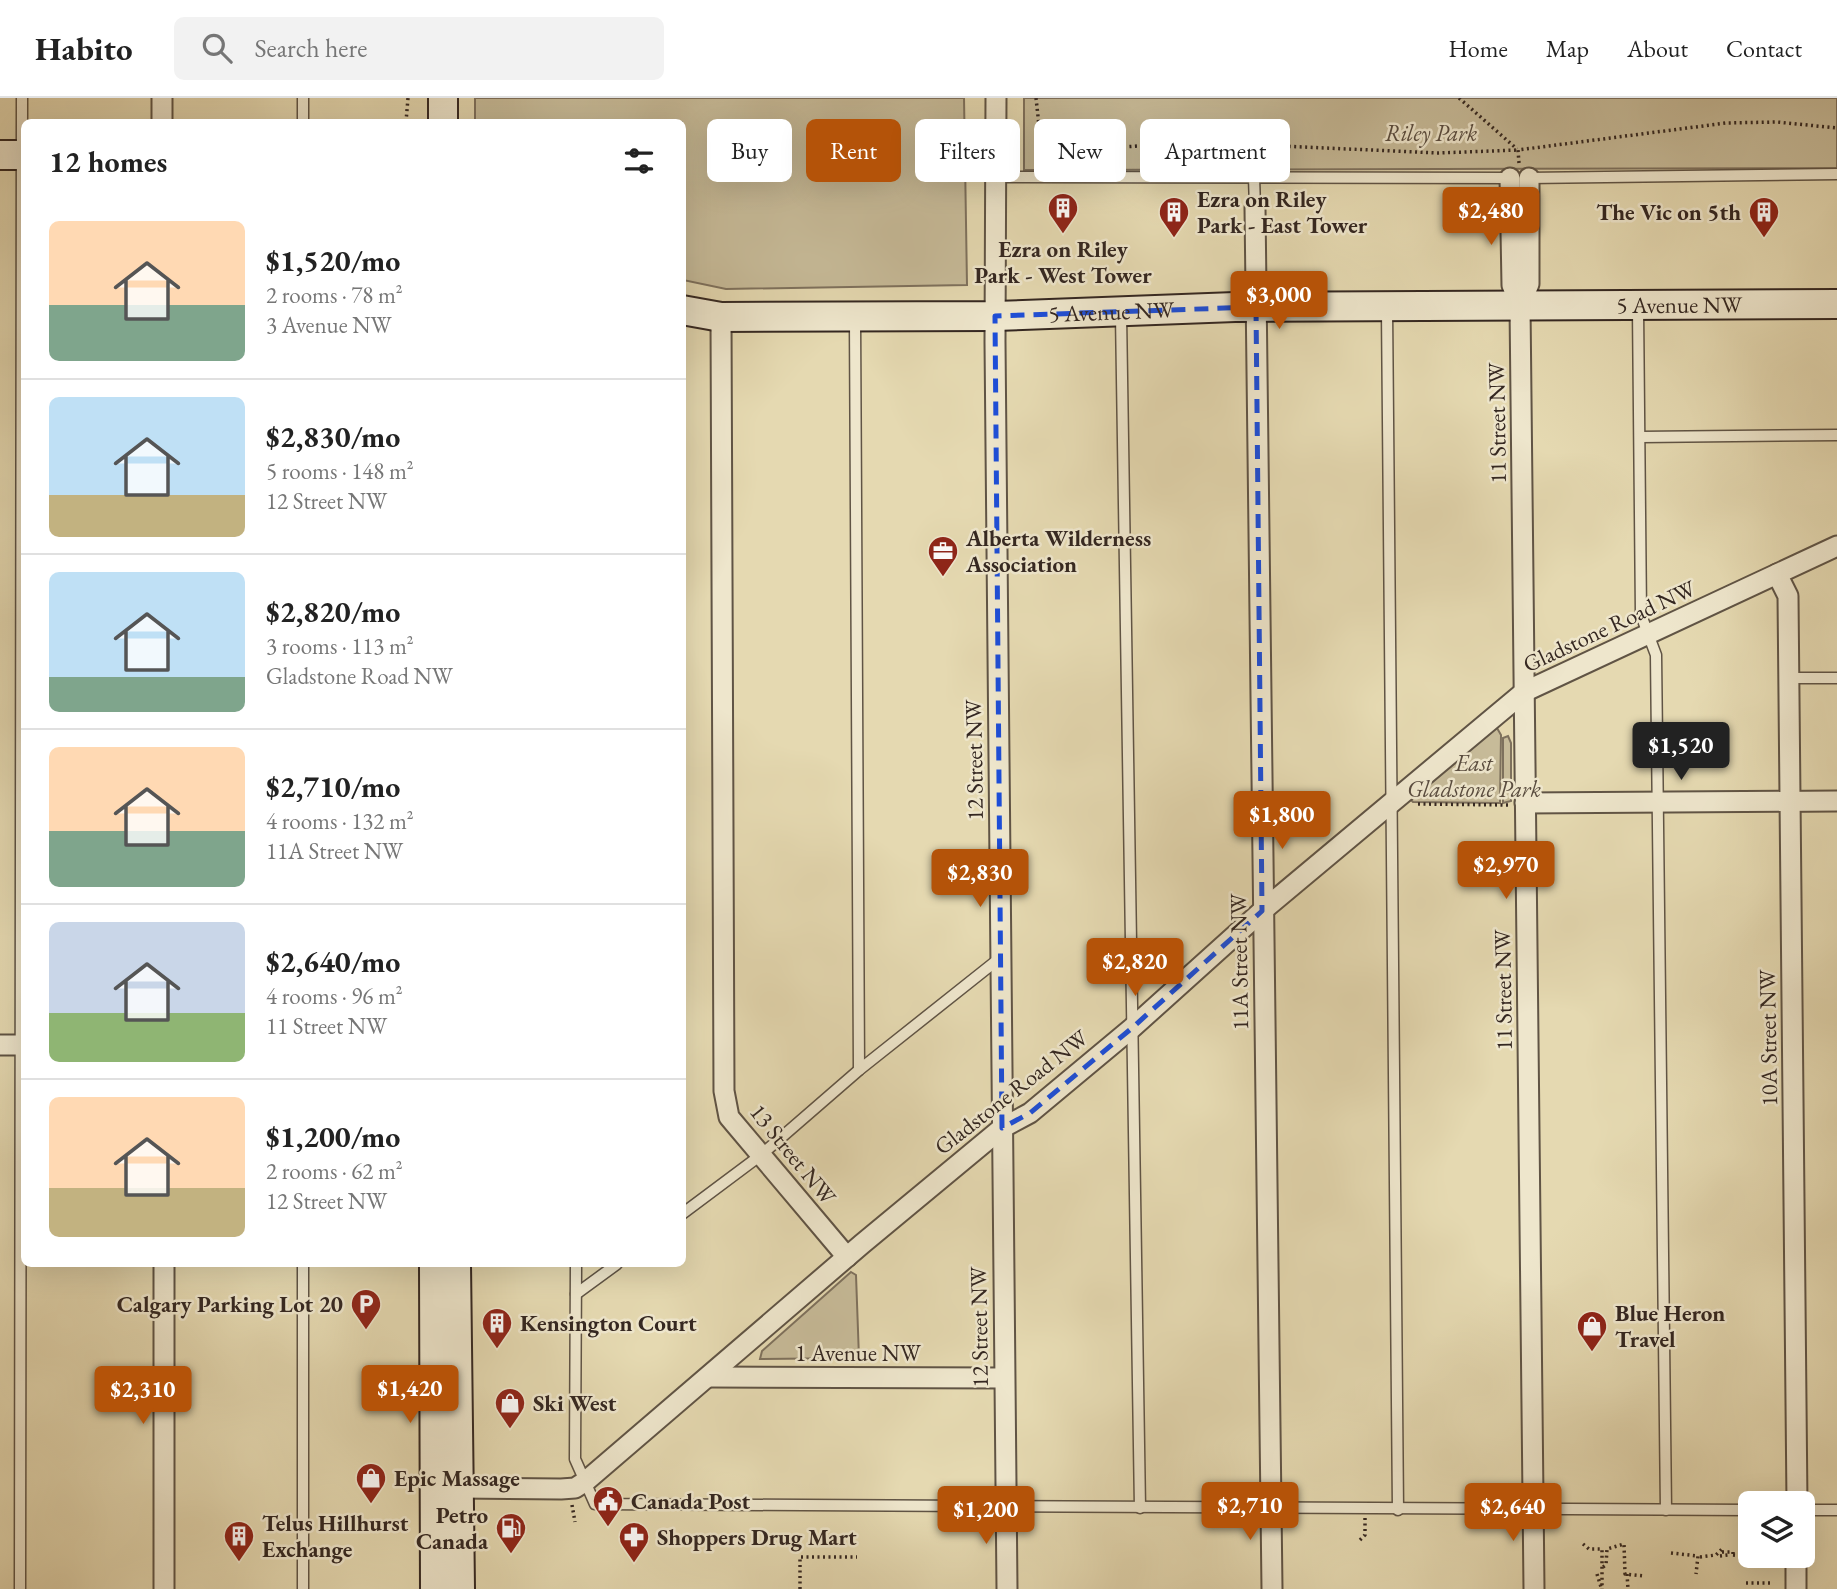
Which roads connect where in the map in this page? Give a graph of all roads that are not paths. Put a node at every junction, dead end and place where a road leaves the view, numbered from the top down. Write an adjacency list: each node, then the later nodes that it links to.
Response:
1 (22, 98): 8 (lane)
2 (162, 98): 5 (street)
3 (303, 98): 6 (lane)
4 (996, 98): 7 (street, 12 Street NW)
5 (162, 119)
6 (303, 119)
7 (996, 119)
8 (16, 155): 31 (lane)
9 (1837, 174): 13 (lane)
10 (1020, 177): 11 (lane)
11 (1140, 177)
12 (1290, 177): 13 (lane)
13 (1519, 178): 20 (street, 11 Street NW)
14 (995, 182): 25 (street, 12 Street NW)
15 (1254, 182): 16 (lane)
16 (1255, 208): 21 (street, 11A Street NW)
17 (1837, 304): 18 (street, 5 Avenue NW)
18 (1638, 305): 20 (street, 5 Avenue NW); 28 (lane)
19 (1387, 306): 20 (street, 5 Avenue NW); 21 (street, 5 Avenue NW); 37 (lane)
20 (1520, 306): 35 (street, 11 Street NW)
21 (1256, 307): 22 (street, 5 Avenue NW); 41 (street, 11A Street NW)
22 (1121, 310): 25 (street, 5 Avenue NW); 43 (lane)
23 (686, 311): 26 (street, 5 Avenue NW)
24 (855, 316): 25 (street, 5 Avenue NW); 26 (street, 5 Avenue NW); 46 (lane)
25 (995, 316): 42 (street, 12 Street NW)
26 (721, 317): 48 (street, 13 Street NW)
27 (1837, 435): 28 (lane)
28 (1641, 437): 32 (lane)
29 (1837, 545): 30 (street, Gladstone Road NW)
30 (1777, 575): 32 (street, Gladstone Road NW); 33 (street, 10A Street NW)
31 (21, 614)
32 (1649, 635): 35 (street, Gladstone Road NW); 38 (lane)
33 (1790, 678): 34 (lane); 39 (street, 10A Street NW)
34 (1837, 678)
35 (1524, 692): 37 (street, Gladstone Road NW); 40 (street, 11 Street NW)
36 (1837, 801): 39 (street)
37 (1400, 802): 41 (street, Gladstone Road NW); 67 (lane)
38 (1657, 802): 39 (street); 40 (street); 69 (lane)
39 (1790, 802): 63 (street, 10A Street NW)
40 (1518, 804): 68 (street, 11 Street NW)
41 (1262, 911): 43 (street, Gladstone Road NW); 66 (street, 11A Street NW)
42 (1000, 958): 46 (lane); 47 (street, 12 Street NW)
43 (1132, 1028): 47 (street, Gladstone Road NW); 65 (lane)
44 (0, 1045): 45 (street)
45 (21, 1045)
46 (859, 1070): 48 (lane)
47 (1002, 1128): 50 (street, Gladstone Road NW); 60 (street, 12 Street NW)
48 (761, 1154): 49 (lane); 50 (street, 13 Street NW)
49 (686, 1211)
50 (847, 1257): 59 (street, Gladstone Road NW)
51 (21, 1267): 74 (lane)
52 (164, 1267): 75 (street)
53 (303, 1267): 76 (lane)
54 (433, 1267): 77 (street)
55 (456, 1267): 62 (street)
56 (576, 1267): 58 (lane)
57 (613, 1267): 58 (lane)
58 (576, 1294): 61 (lane)
59 (711, 1377): 60 (street, 1 Avenue NW); 61 (street, Gladstone Road NW)
60 (1004, 1378): 64 (street, 12 Street NW)
61 (586, 1481): 62 (street, Gladstone Road NW); 64 (lane)
62 (460, 1488): 78 (street)
63 (1797, 1491)
64 (1006, 1507): 65 (lane); 79 (street, 12 Street NW)
65 (1140, 1508): 66 (lane)
66 (1269, 1509): 67 (lane); 80 (street, 11A Street NW)
67 (1398, 1510): 68 (lane)
68 (1533, 1510): 69 (lane); 81 (street, 11 Street NW)
69 (1666, 1510): 70 (lane)
70 (1738, 1510)
71 (1815, 1510): 72 (lane)
72 (1837, 1510)
73 (1796, 1568): 82 (street)
74 (20, 1589)
75 (163, 1589)
76 (303, 1589)
77 (435, 1589)
78 (460, 1589)
79 (1007, 1589)
80 (1272, 1589)
81 (1534, 1589)
82 (1796, 1589)

